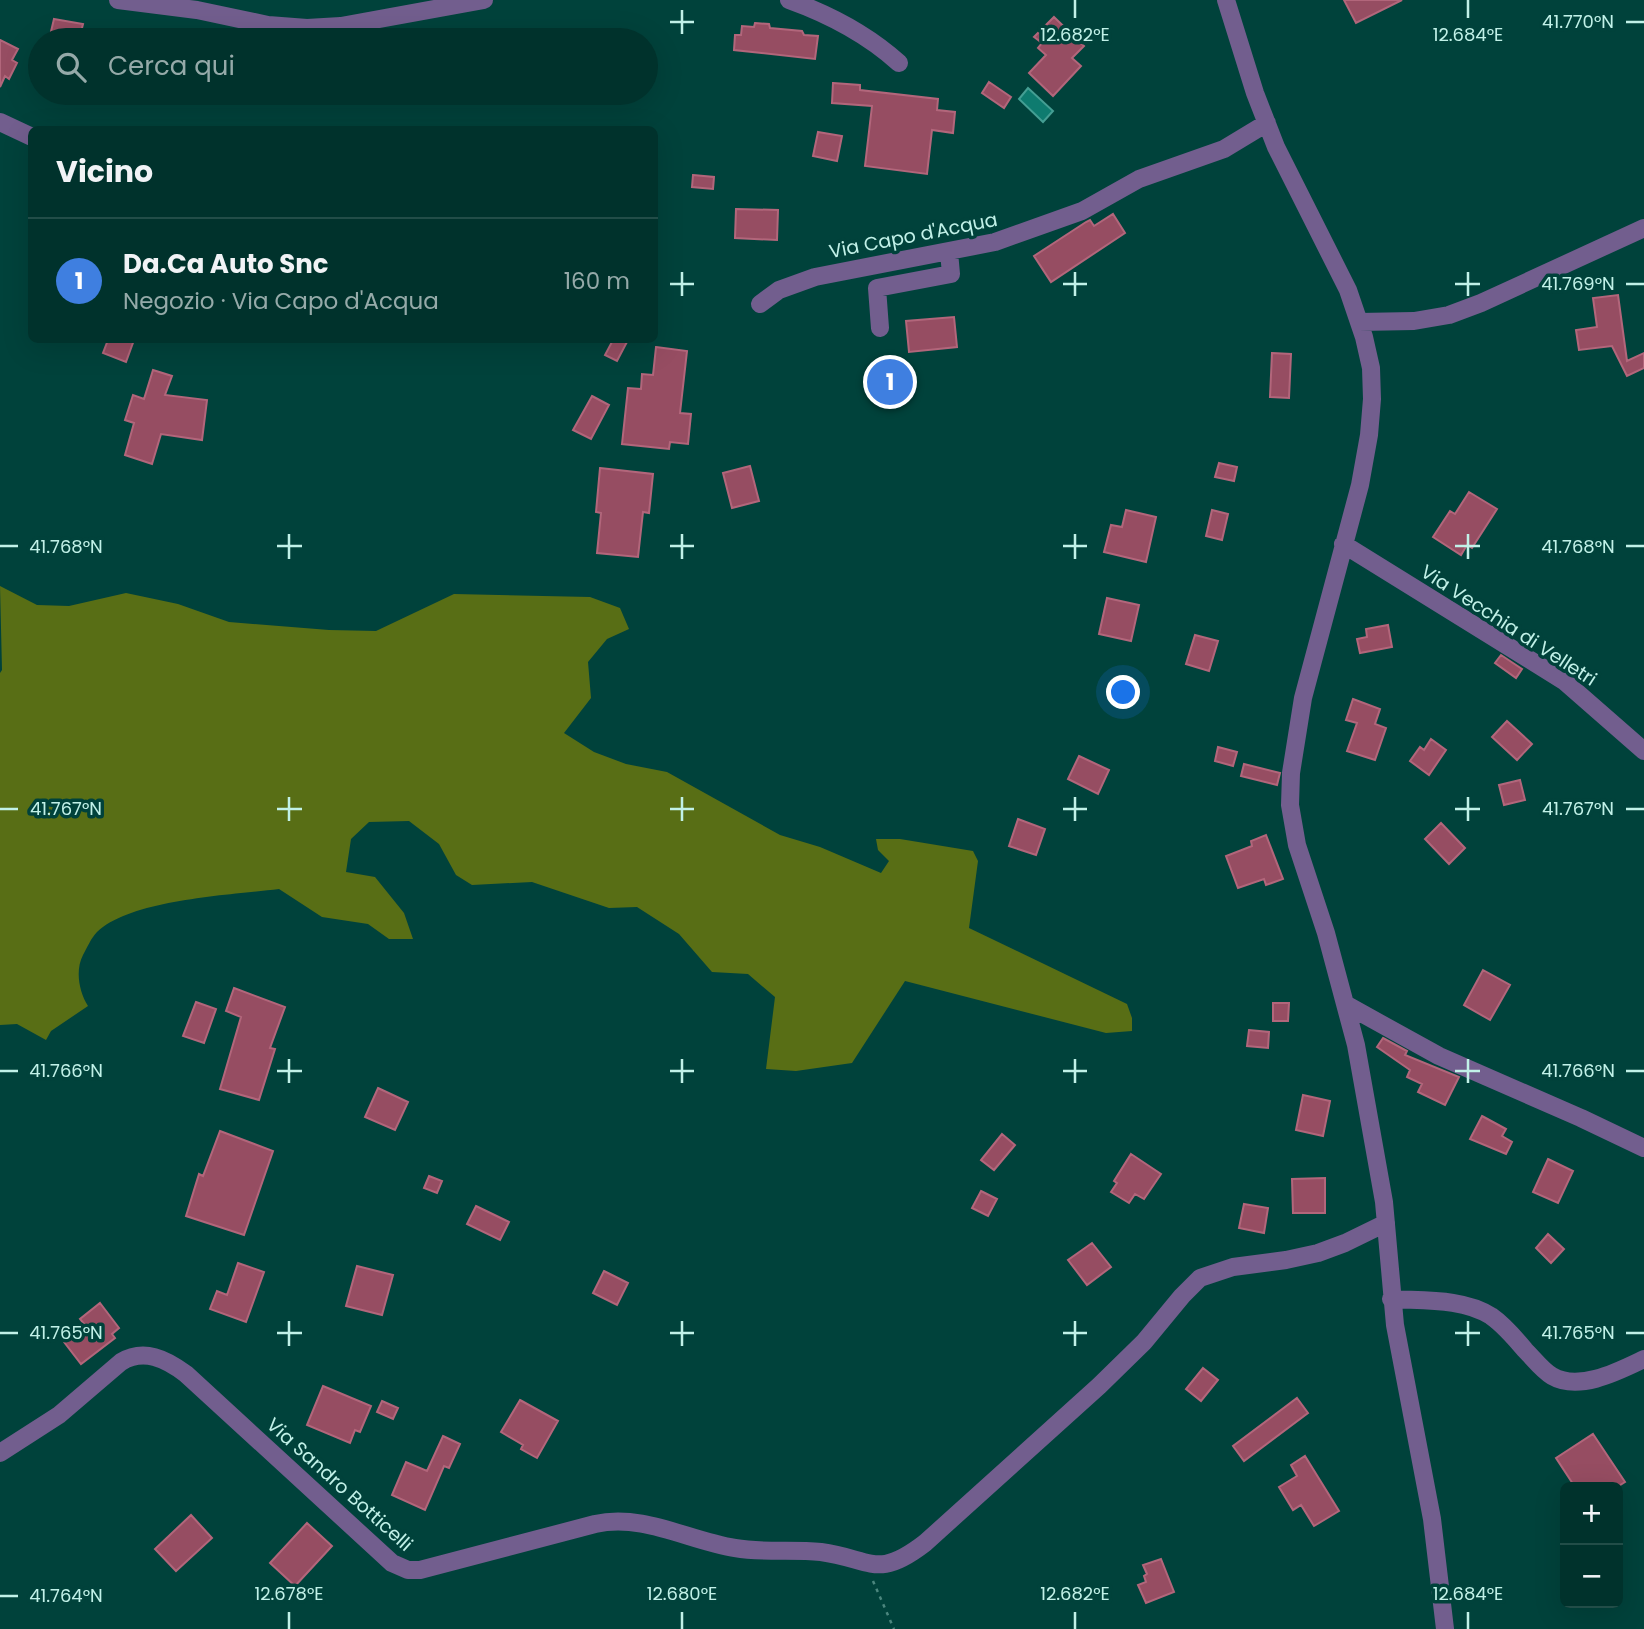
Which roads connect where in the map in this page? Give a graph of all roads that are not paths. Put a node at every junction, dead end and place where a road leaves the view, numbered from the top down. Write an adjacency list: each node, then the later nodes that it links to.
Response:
1 (118, 0): 2 (street)
2 (484, 0)
3 (789, 0): 5 (street)
4 (1226, 0): 7 (street)
5 (899, 63)
6 (0, 122): 8 (street)
7 (1267, 122): 10 (street, Via Capo d'Acqua); 12 (street)
8 (28, 135)
9 (1644, 228): 12 (street)
10 (949, 252): 11 (street, Via Capo d'Acqua); 13 (street)
11 (760, 304)
12 (1359, 323): 14 (street)
13 (880, 328)
14 (1343, 544): 15 (street, Via Vecchia di Velletri); 16 (street)
15 (1644, 751)
16 (1345, 1004): 17 (street); 18 (street)
17 (1644, 1148)
18 (1386, 1223): 19 (street); 21 (street, Via Sandro Botticelli)
19 (1391, 1299): 20 (street); 22 (street)
20 (1644, 1359)
21 (0, 1452)
22 (1445, 1629)

